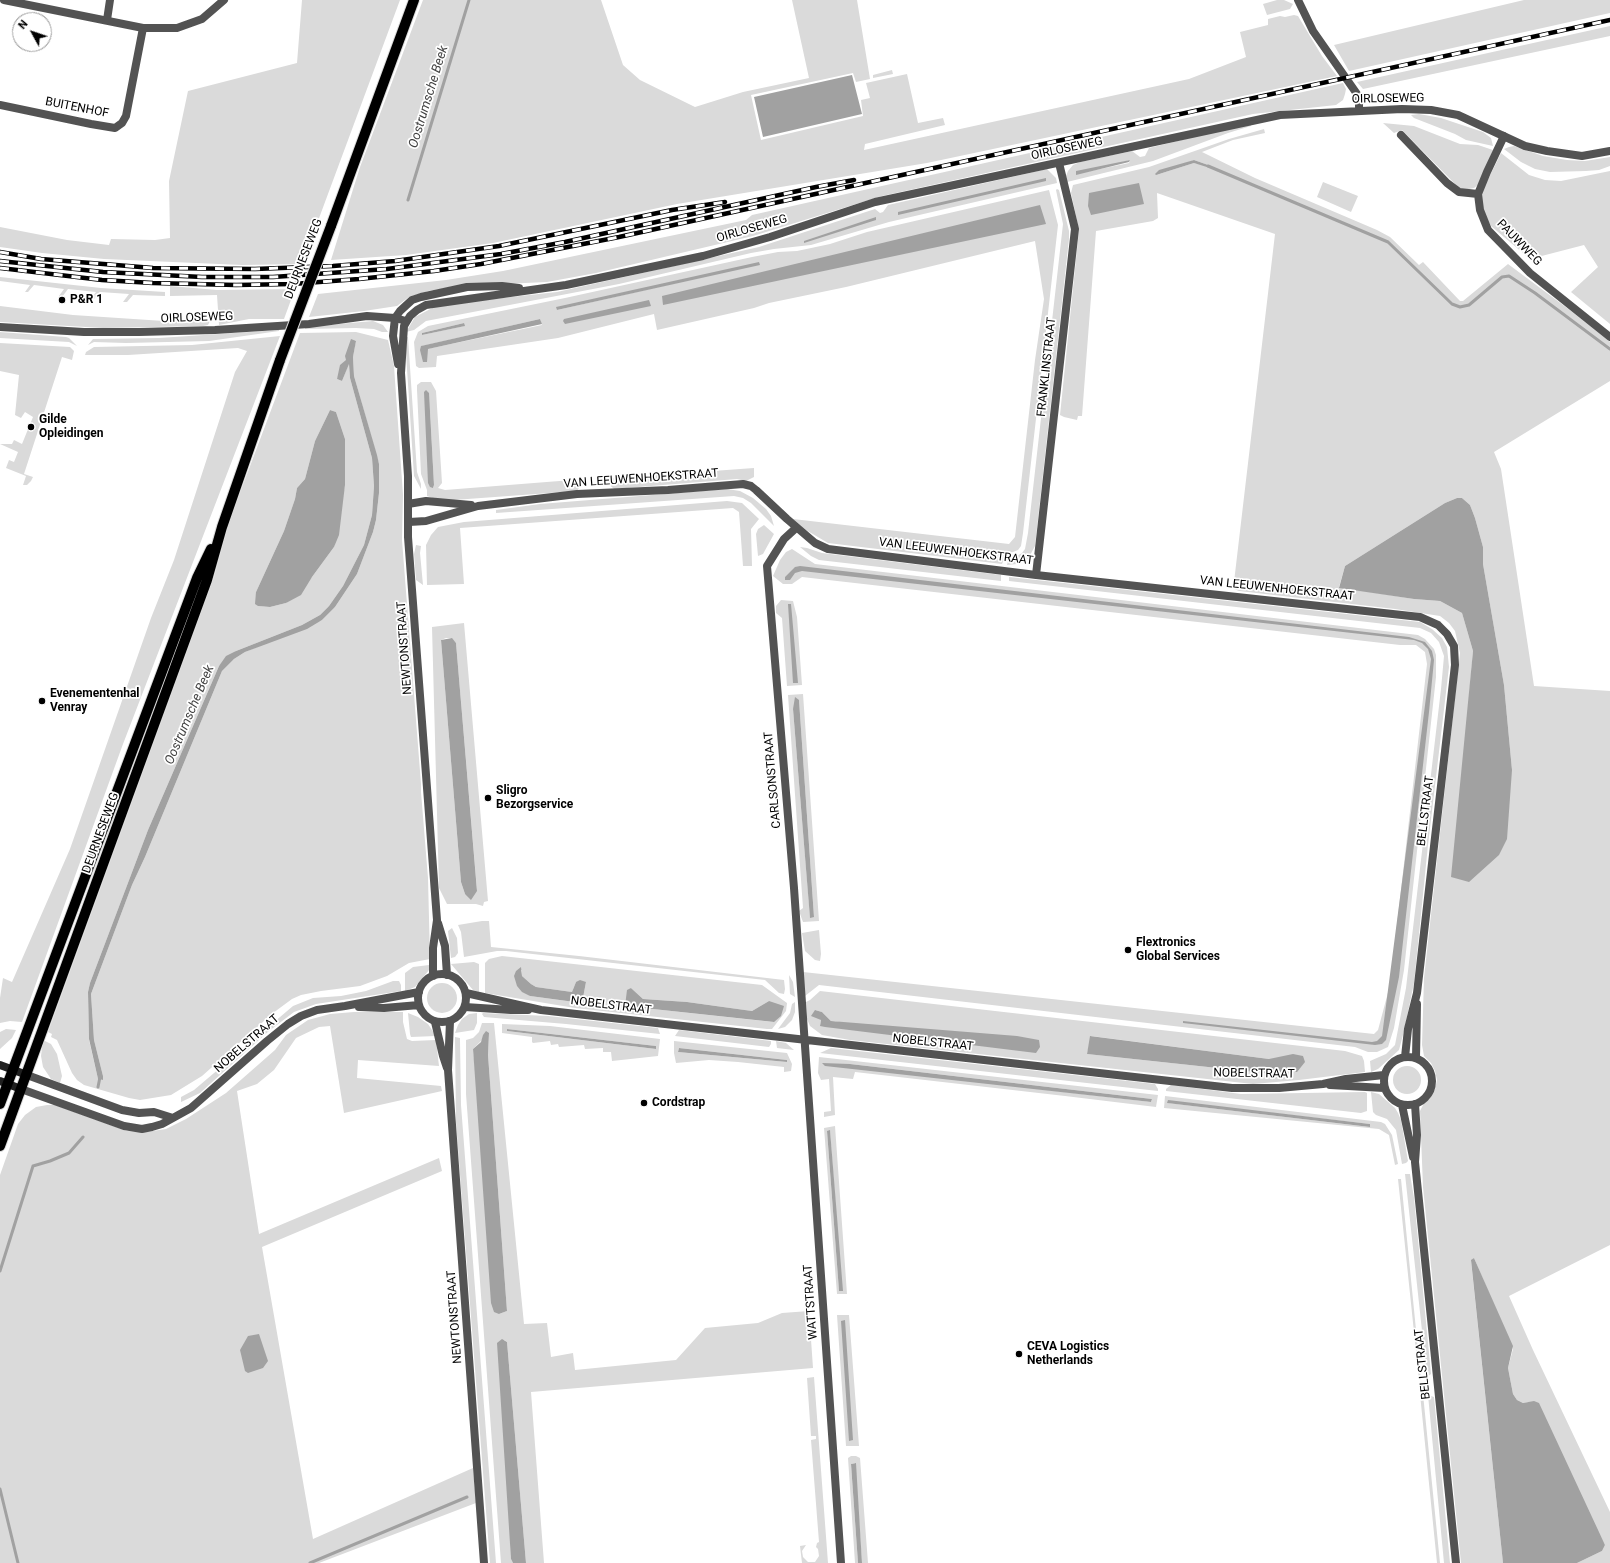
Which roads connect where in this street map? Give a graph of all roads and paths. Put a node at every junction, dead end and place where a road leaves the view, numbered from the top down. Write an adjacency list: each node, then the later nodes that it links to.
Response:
1 (6, 0): 6 (street)
2 (110, 0): 6 (street)
3 (224, 0): 7 (street)
4 (414, 0): 24 (main road, DEURNESEWEG, bridge)
5 (1298, 0): 9 (street)
6 (107, 20): 7 (street)
7 (143, 28): 8 (street, BUITENHOF)
8 (0, 105)
9 (1359, 111): 11 (street, OIRLOSEWEG); 13 (street, OIRLOSEWEG)
10 (1401, 135): 14 (street)
11 (1504, 136): 12 (street, OIRLOSEWEG); 14 (street)
12 (1610, 151)
13 (1059, 163): 15 (street, OIRLOSEWEG); 26 (street, FRANKLINSTRAAT)
14 (1478, 194): 19 (street, PAUWWEG)
15 (530, 289): 16 (street, OIRLOSEWEG); 17 (street, OIRLOSEWEG)
16 (395, 318): 17 (street, OIRLOSEWEG); 18 (street, OIRLOSEWEG); 20 (street, NEWTONSTRAAT)
17 (406, 321): 20 (street, NEWTONSTRAAT)
18 (0, 327)
19 (1610, 337)
20 (401, 373): 21 (street, NEWTONSTRAAT)
21 (408, 504): 22 (street, VAN LEEUWENHOEKSTRAAT); 23 (street, NEWTONSTRAAT)
22 (478, 506): 23 (street, VAN LEEUWENHOEKSTRAAT); 25 (street, VAN LEEUWENHOEKSTRAAT)
23 (409, 522): 28 (street, NEWTONSTRAAT)
24 (222, 527): 44 (main road, DEURNESEWEG); 46 (main road, DEURNESEWEG)
25 (796, 528): 26 (street, VAN LEEUWENHOEKSTRAAT); 40 (street, CARLSONSTRAAT)
26 (1036, 575): 27 (street, VAN LEEUWENHOEKSTRAAT)
27 (1447, 634): 33 (street, BELLSTRAAT)
28 (437, 920): 29 (street, NEWTONSTRAAT); 30 (street, NEWTONSTRAAT)
29 (447, 974): 30 (street); 32 (street)
30 (433, 976): 31 (street)
31 (419, 992): 34 (street); 35 (street, NOBELSTRAAT)
32 (466, 993): 36 (street); 37 (street, NOBELSTRAAT)
33 (1417, 993): 41 (street, BELLSTRAAT); 42 (street, BELLSTRAAT)
34 (419, 1005): 35 (street, NOBELSTRAAT); 39 (street)
35 (344, 1006): 55 (street, NOBELSTRAAT)
36 (465, 1007): 37 (street, NOBELSTRAAT); 38 (street)
37 (541, 1010): 40 (street, NOBELSTRAAT)
38 (450, 1021): 39 (street); 45 (street, NEWTONSTRAAT)
39 (435, 1022): 45 (street, NEWTONSTRAAT)
40 (805, 1040): 49 (street, NOBELSTRAAT); 59 (street, WATTSTRAAT)
41 (1405, 1056): 42 (street); 47 (street)
42 (1416, 1058): 53 (street)
43 (0, 1065): 44 (main road)
44 (12, 1070): 46 (main road); 48 (main road, DEURNESEWEG)
45 (448, 1070): 58 (street, NEWTONSTRAAT)
46 (27, 1075): 51 (main road, DEURNESEWEG); 55 (street)
47 (1384, 1075): 49 (street, NOBELSTRAAT); 50 (street)
48 (4, 1082): 51 (main road); 52 (main road, DEURNESEWEG)
49 (1323, 1084): 50 (street, NOBELSTRAAT)
50 (1384, 1088): 54 (street)
51 (21, 1089): 55 (street, NOBELSTRAAT); 56 (main road, DEURNESEWEG)
52 (0, 1104)
53 (1415, 1104): 54 (street); 57 (street, BELLSTRAAT)
54 (1402, 1105): 57 (street, BELLSTRAAT)
55 (173, 1118)
56 (0, 1146)
57 (1415, 1162): 60 (street, BELLSTRAAT)
58 (484, 1563)
59 (841, 1563)
60 (1456, 1563)

